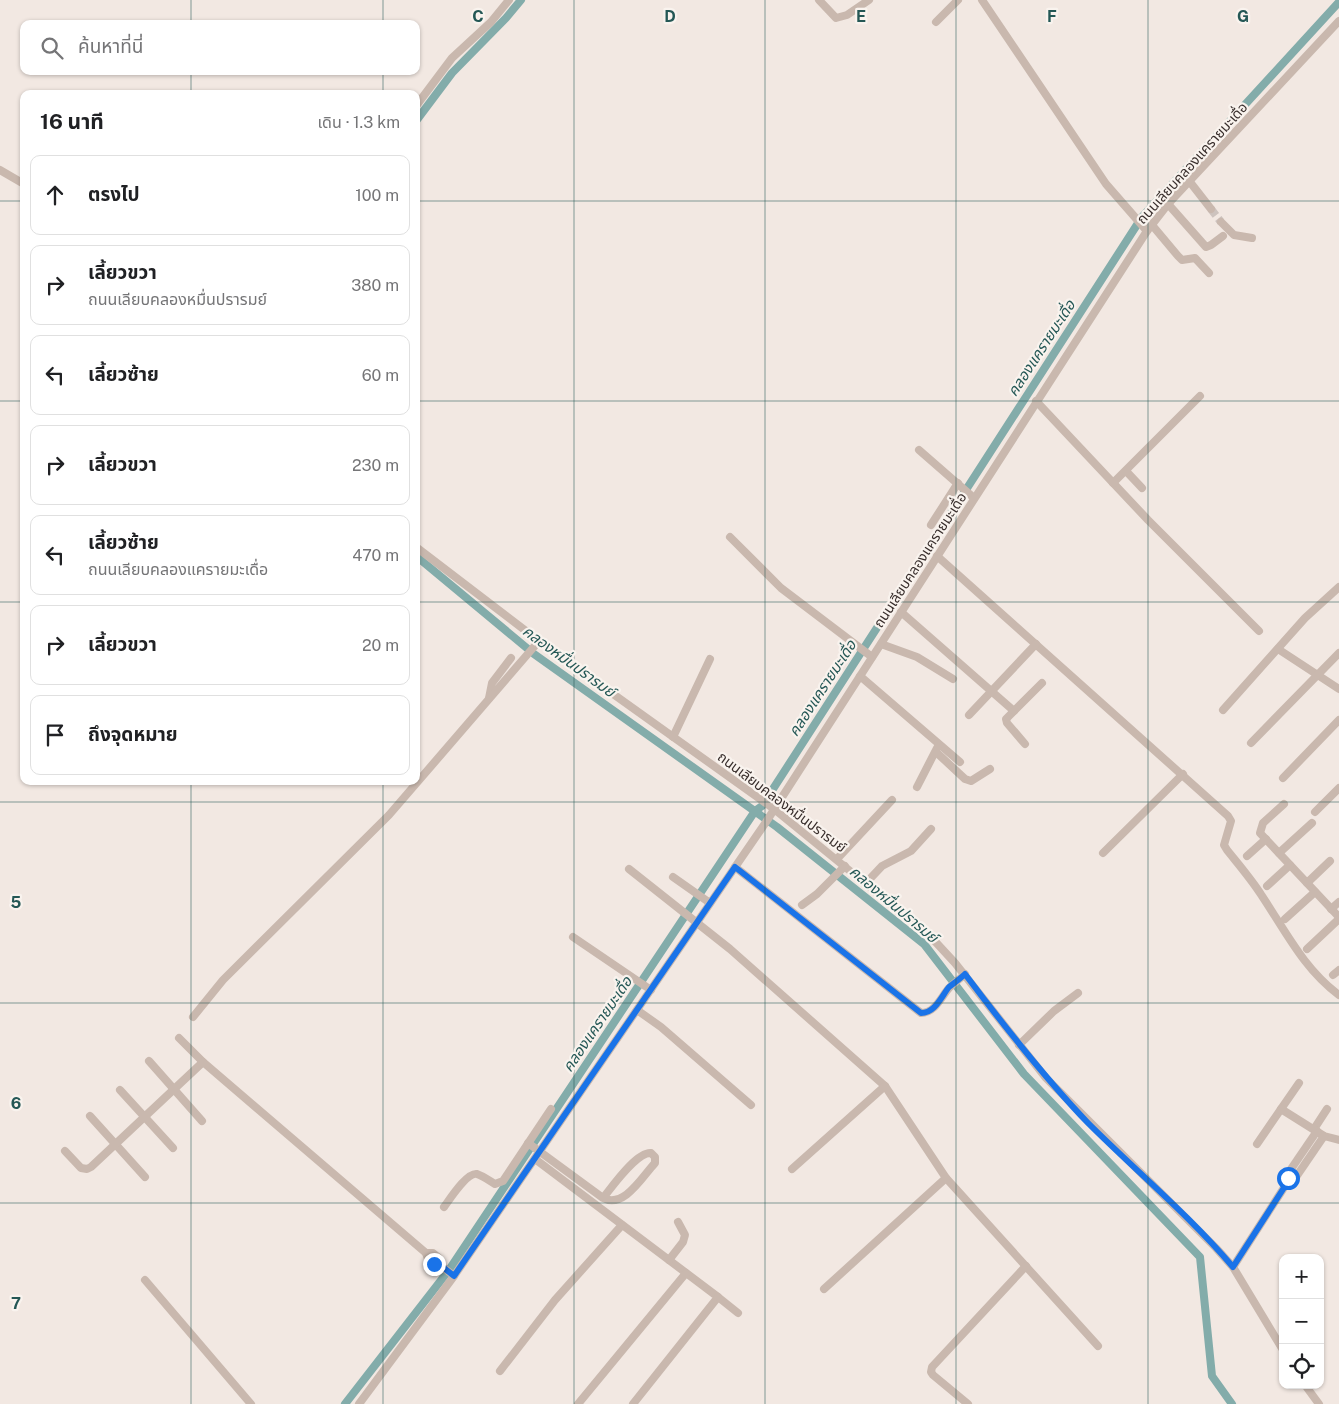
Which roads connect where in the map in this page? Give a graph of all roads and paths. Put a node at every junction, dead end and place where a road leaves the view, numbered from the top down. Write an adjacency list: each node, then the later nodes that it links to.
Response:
1 (509, 0): 8 (street)
2 (819, 0): 3 (street)
3 (869, 0)
4 (958, 0): 7 (street)
5 (982, 0): 15 (street)
6 (1339, 21): 11 (street, ถนนเลียบคลองแครายมะเดื่อ)
7 (936, 22)
8 (420, 101)
9 (0, 170): 10 (street)
10 (20, 182)
11 (1190, 182): 12 (street, ถนนเลียบคลองแครายมะเดื่อ); 13 (street)
12 (1168, 204): 15 (street, ถนนเลียบคลองแครายมะเดื่อ); 16 (street)
13 (1211, 209)
14 (1221, 222): 17 (street)
15 (1144, 226): 18 (street); 20 (street, ถนนเลียบคลองแครายมะเดื่อ)
16 (1223, 236)
17 (1252, 238)
18 (1209, 273)
19 (1200, 396): 22 (street)
20 (1036, 401): 23 (street); 26 (street, ถนนเลียบคลองแครายมะเดื่อ)
21 (919, 450): 24 (street)
22 (1126, 472): 23 (street); 25 (street)
23 (1113, 483): 33 (street)
24 (963, 488): 26 (street); 27 (street)
25 (1142, 488)
26 (974, 498): 30 (street, ถนนเลียบคลองแครายมะเดื่อ)
27 (931, 525)
28 (730, 537): 38 (street)
29 (420, 550): 36 (street, ถนนเลียบคลองหมื่นปรารมย์)
30 (937, 556): 32 (street, ถนนเลียบคลองแครายมะเดื่อ); 35 (street)
31 (1339, 587): 37 (street)
32 (901, 612): 34 (street, ถนนเลียบคลองแครายมะเดื่อ); 47 (street)
33 (1259, 631)
34 (881, 644): 38 (street, ถนนเลียบคลองแครายมะเดื่อ); 44 (street)
35 (1036, 644): 47 (street); 60 (street)
36 (535, 645): 48 (street); 53 (street, ถนนเลียบคลองหมื่นปรารมย์)
37 (1278, 649): 42 (street); 49 (street)
38 (866, 652): 43 (street, ถนนเลียบคลองแครายมะเดื่อ)
39 (1339, 653): 42 (street)
40 (511, 658): 48 (street)
41 (710, 659): 53 (street)
42 (1318, 675): 46 (street); 54 (street)
43 (860, 676): 55 (street); 68 (street, ถนนเลียบคลองแครายมะเดื่อ)
44 (953, 680)
45 (1042, 683): 50 (street)
46 (1339, 689)
47 (992, 691): 50 (street); 51 (street)
48 (489, 698): 62 (street)
49 (1223, 710)
50 (1014, 711): 56 (street)
51 (969, 715)
52 (1339, 720): 61 (street)
53 (673, 737): 68 (street, ถนนเลียบคลองหมื่นปรารมย์)
54 (1251, 743)
55 (939, 744): 57 (street); 58 (street)
56 (1025, 744)
57 (936, 752): 59 (street); 64 (street)
58 (960, 762)
59 (990, 770)
60 (1183, 774): 73 (street); 99 (street)
61 (1283, 778)
62 (420, 779)
63 (415, 785): 101 (street)
64 (917, 787)
65 (1339, 788): 69 (street)
66 (892, 800): 76 (street)
67 (1284, 804): 72 (street)
68 (768, 811): 76 (street, ถนนเลียบคลองหมื่นปรารมย์); 80 (street, ถนนเลียบคลองแครายมะเดื่อ)
69 (1314, 812)
70 (1312, 823): 74 (street)
71 (931, 829): 83 (street)
72 (1266, 839): 74 (street); 75 (street)
73 (1104, 853)
74 (1279, 853): 78 (street)
75 (1247, 856)
76 (837, 860): 79 (street, ถนนเลียบคลองหมื่นปรารมย์)
77 (1330, 861): 84 (street)
78 (1290, 865): 84 (street); 85 (street)
79 (845, 866): 83 (street, ถนนเลียบคลองหมื่นปรารมย์); 89 (street)
80 (735, 867): 87 (street, ถนนเลียบคลองแครายมะเดื่อ); 96 (street)
81 (629, 869): 93 (street)
82 (673, 877): 87 (street)
83 (866, 883): 96 (street, ถนนเลียบคลองหมื่นปรารมย์)
84 (1307, 883): 86 (street)
85 (1267, 886)
86 (1315, 892): 90 (street); 92 (street)
87 (705, 900): 93 (street, ถนนเลียบคลองแครายมะเดื่อ)
88 (1339, 902): 90 (street)
89 (802, 905)
90 (1331, 909): 91 (street)
91 (1339, 918): 95 (street)
92 (1285, 919)
93 (698, 922): 97 (street, ถนนเลียบคลองแครายมะเดื่อ); 107 (street)
94 (573, 937): 97 (street)
95 (1307, 948)
96 (962, 977): 103 (street, ถนนเลียบคลองหมื่นปรารมย์)
97 (645, 986): 100 (street, ถนนเลียบคลองแครายมะเดื่อ)
98 (1078, 993): 103 (street)
99 (1339, 995)
100 (637, 1010): 110 (street); 123 (street, ถนนเลียบคลองแครายมะเดื่อ)
101 (193, 1017)
102 (179, 1038): 105 (street)
103 (1019, 1045): 138 (street, ถนนเลียบคลองหมื่นปรารมย์)
104 (149, 1062): 108 (street)
105 (203, 1062): 108 (street); 139 (street)
106 (1299, 1083): 112 (street)
107 (885, 1086): 126 (street); 129 (street)
108 (174, 1089): 115 (street); 116 (street)
109 (120, 1090): 115 (street)
110 (751, 1105)
111 (551, 1109): 123 (street)
112 (1280, 1109): 117 (street); 120 (street)
113 (1327, 1109): 117 (street)
114 (90, 1116): 121 (street)
115 (145, 1117): 121 (street); 122 (street)
116 (202, 1121)
117 (1315, 1130): 118 (street); 127 (street)
118 (1324, 1136): 119 (street); 127 (street)
119 (1339, 1140)
120 (1257, 1144)
121 (115, 1145): 124 (street); 128 (street)
122 (173, 1148)
123 (535, 1148): 125 (street, ถนนเลียบคลองแครายมะเดื่อ); 132 (street); 133 (street)
124 (65, 1151)
125 (535, 1159): 135 (street); 139 (street, ถนนเลียบคลองแครายมะเดื่อ)
126 (792, 1169)
127 (1292, 1176): 138 (street)
128 (145, 1177)
129 (946, 1178): 137 (street); 142 (street)
130 (619, 1179): 131 (street); 131 (street); 132 (street)
131 (632, 1189): 132 (street)
132 (603, 1198)
133 (444, 1207)
134 (678, 1222): 136 (street)
135 (622, 1225): 136 (street); 147 (street)
136 (669, 1260): 140 (street)
137 (1026, 1266): 146 (street); 153 (street)
138 (1233, 1267): 145 (street, ถนนเลียบคลองหมื่นปรารมย์)
139 (451, 1273): 150 (street, ถนนเลียบคลองแครายมะเดื่อ)
140 (686, 1273): 143 (street); 151 (street)
141 (145, 1280): 149 (street)
142 (824, 1288)
143 (718, 1297): 144 (street); 152 (street)
144 (738, 1313)
145 (1279, 1344)
146 (1098, 1346)
147 (500, 1371)
148 (1309, 1389): 154 (street)
149 (251, 1404)
150 (359, 1404)
151 (578, 1404)
152 (633, 1404)
153 (968, 1404)
154 (1320, 1404)

